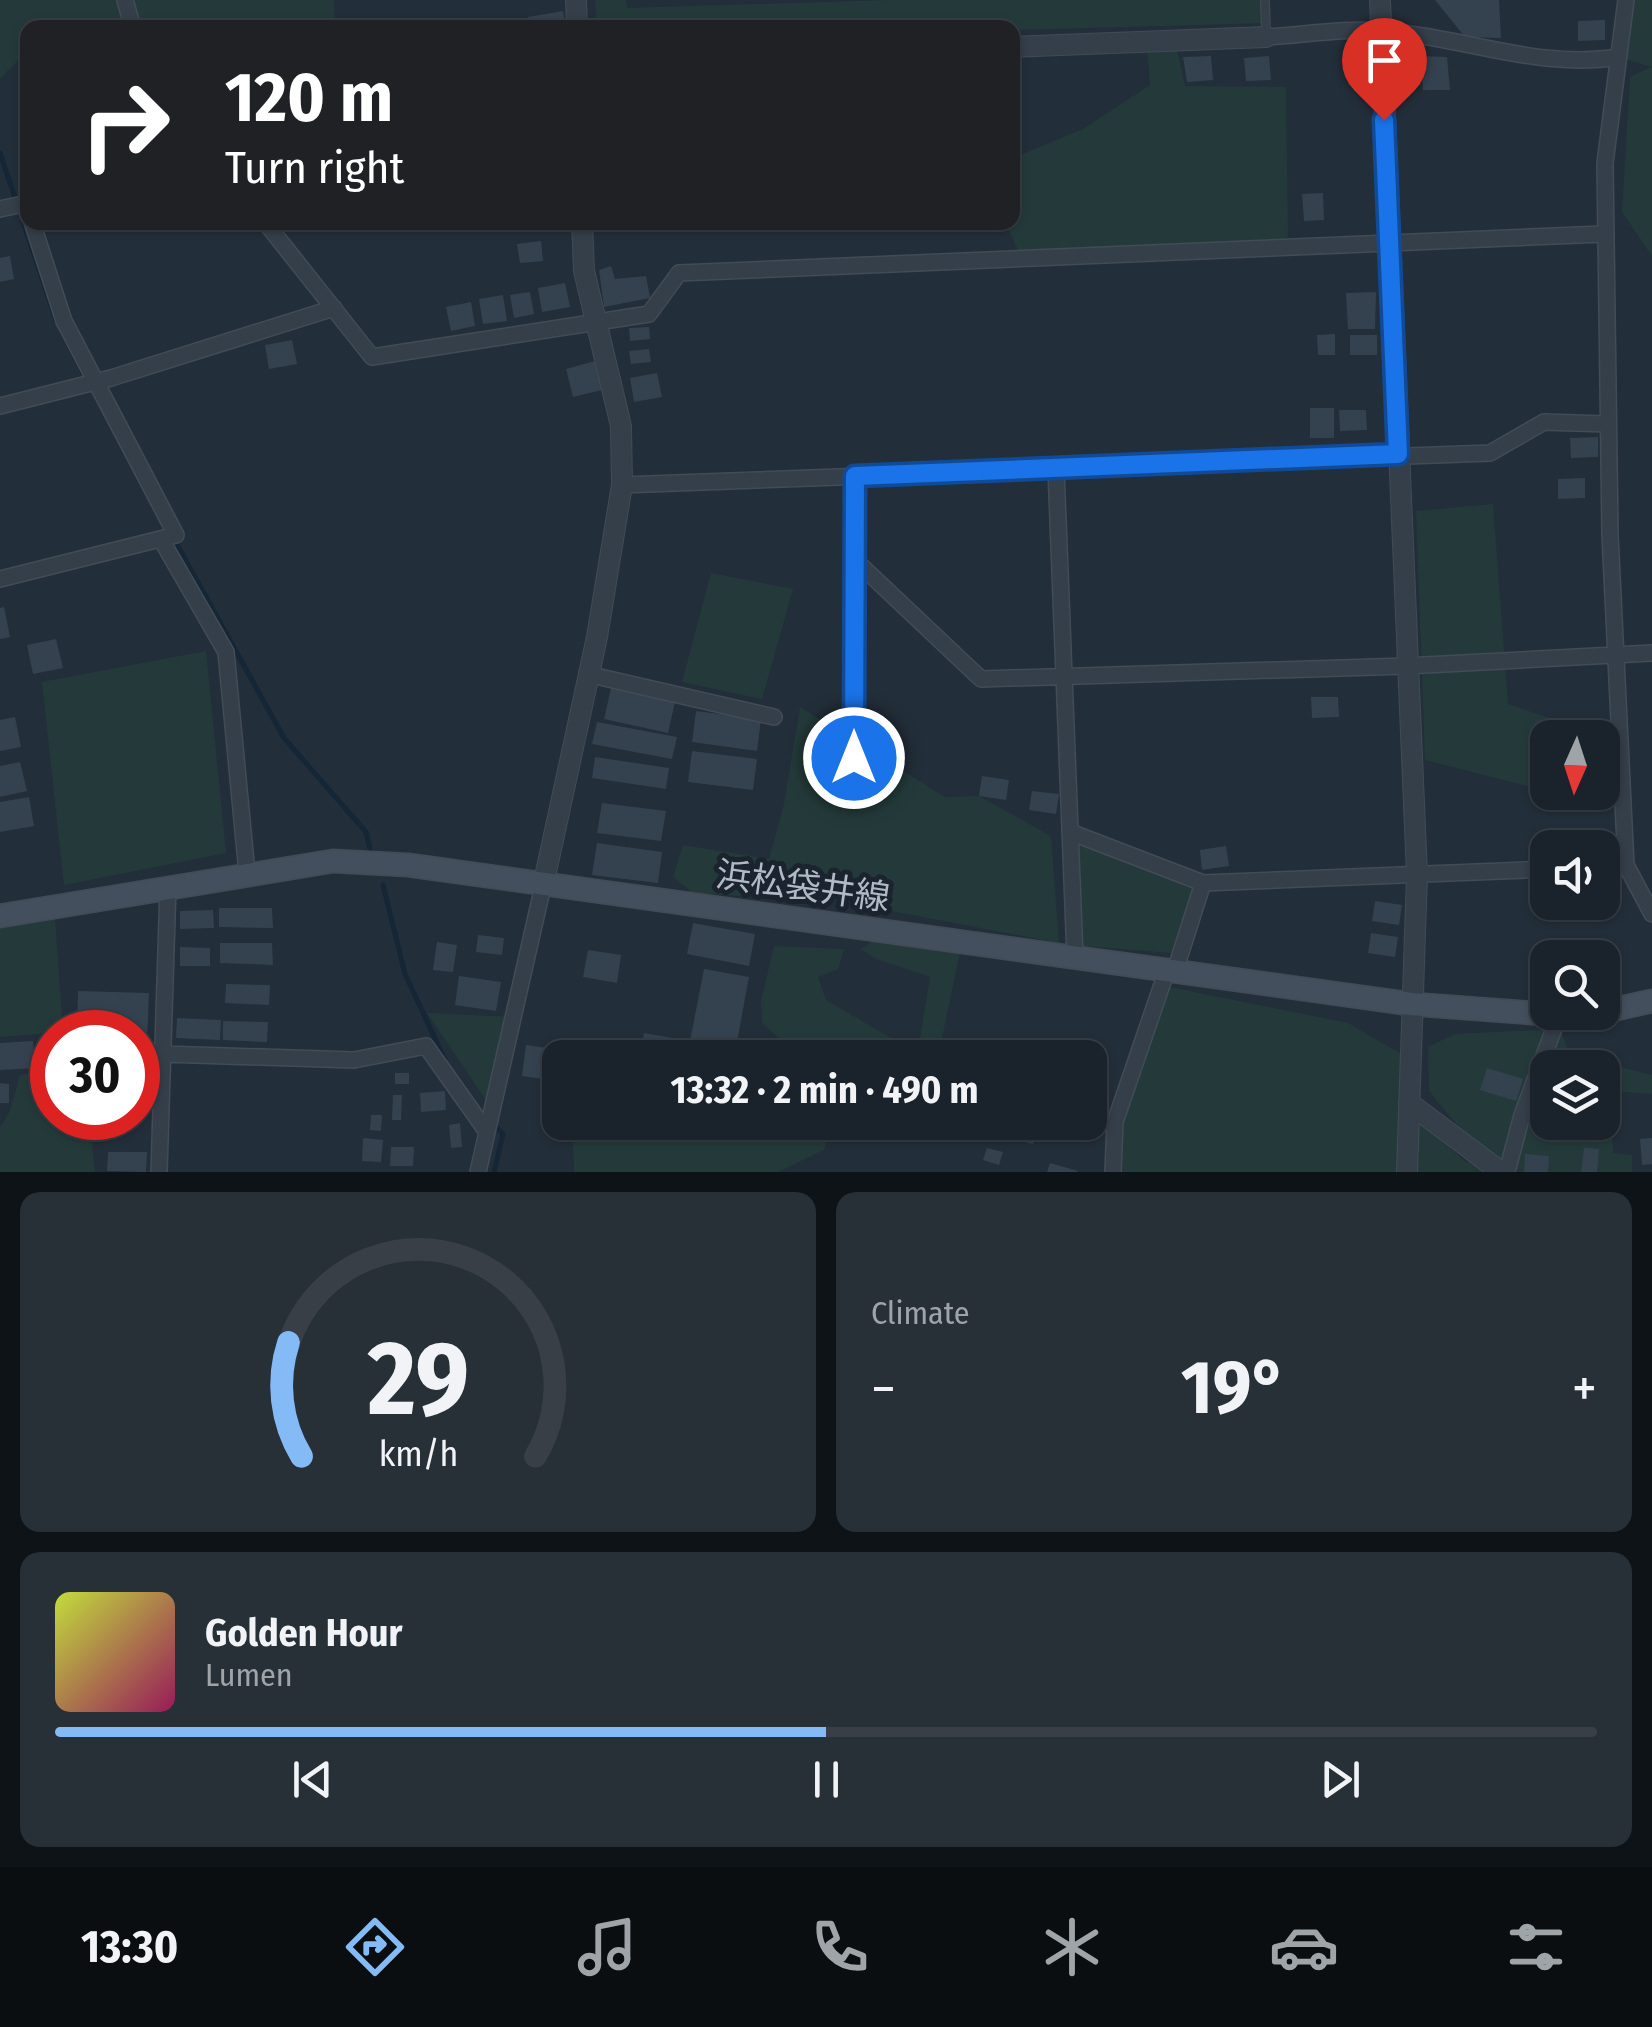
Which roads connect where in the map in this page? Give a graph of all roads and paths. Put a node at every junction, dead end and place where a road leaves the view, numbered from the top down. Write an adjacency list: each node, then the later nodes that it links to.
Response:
1 (1265, 0): 5 (lane)
2 (1380, 0): 4 (street)
3 (1626, 0): 7 (street)
4 (1381, 30): 5 (street); 7 (street); 12 (street)
5 (1266, 37): 6 (street)
6 (1020, 47)
7 (1618, 57): 11 (street)
8 (35, 230): 15 (street)
9 (271, 230): 13 (street)
10 (582, 230): 14 (street)
11 (1603, 234): 12 (street); 17 (street)
12 (1389, 243): 14 (street); 18 (street)
13 (334, 308): 14 (street); 15 (street)
14 (596, 320): 21 (street)
15 (96, 382): 16 (street); 22 (street)
16 (0, 406)
17 (1607, 424): 18 (street); 26 (street)
18 (1398, 454): 19 (street); 27 (street)
19 (1056, 469): 20 (street); 29 (street)
20 (855, 476): 21 (street); 23 (street)
21 (622, 485): 28 (street)
22 (167, 539): 24 (street); 36 (street)
23 (855, 560): 29 (street); 31 (street)
24 (0, 579)
25 (1652, 653): 26 (street)
26 (1615, 655): 27 (street); 34 (street)
27 (1406, 666): 29 (street); 37 (street)
28 (587, 674): 30 (street); 39 (street)
29 (1064, 675): 32 (street)
30 (774, 716)
31 (854, 758)
32 (1070, 832): 38 (street); 43 (street)
33 (1620, 866): 34 (street)
34 (1626, 866): 41 (street)
35 (1530, 870): 37 (street)
36 (247, 873): 39 (main road, 浜松袋井線); 40 (main road, 浜松袋井線)
37 (1417, 874): 38 (street); 46 (street)
38 (1203, 883): 44 (street)
39 (543, 886): 43 (main road, 浜松袋井線); 52 (street)
40 (168, 887): 42 (main road, 浜松袋井線); 50 (street)
41 (1652, 914)
42 (0, 916)
43 (1075, 958): 44 (main road, 浜松袋井線)
44 (1171, 971): 46 (main road, 浜松袋井線); 55 (street)
45 (1652, 1000): 47 (main road, 浜松袋井線)
46 (1411, 1004): 48 (main road, 浜松袋井線); 51 (street)
47 (1620, 1007)
48 (1530, 1013)
49 (1553, 1030): 57 (street)
50 (163, 1054): 52 (street); 53 (street)
51 (1409, 1102): 56 (street); 57 (street)
52 (487, 1132): 54 (street)
53 (159, 1172)
54 (478, 1172)
55 (1113, 1172)
56 (1407, 1172)
57 (1504, 1172)

